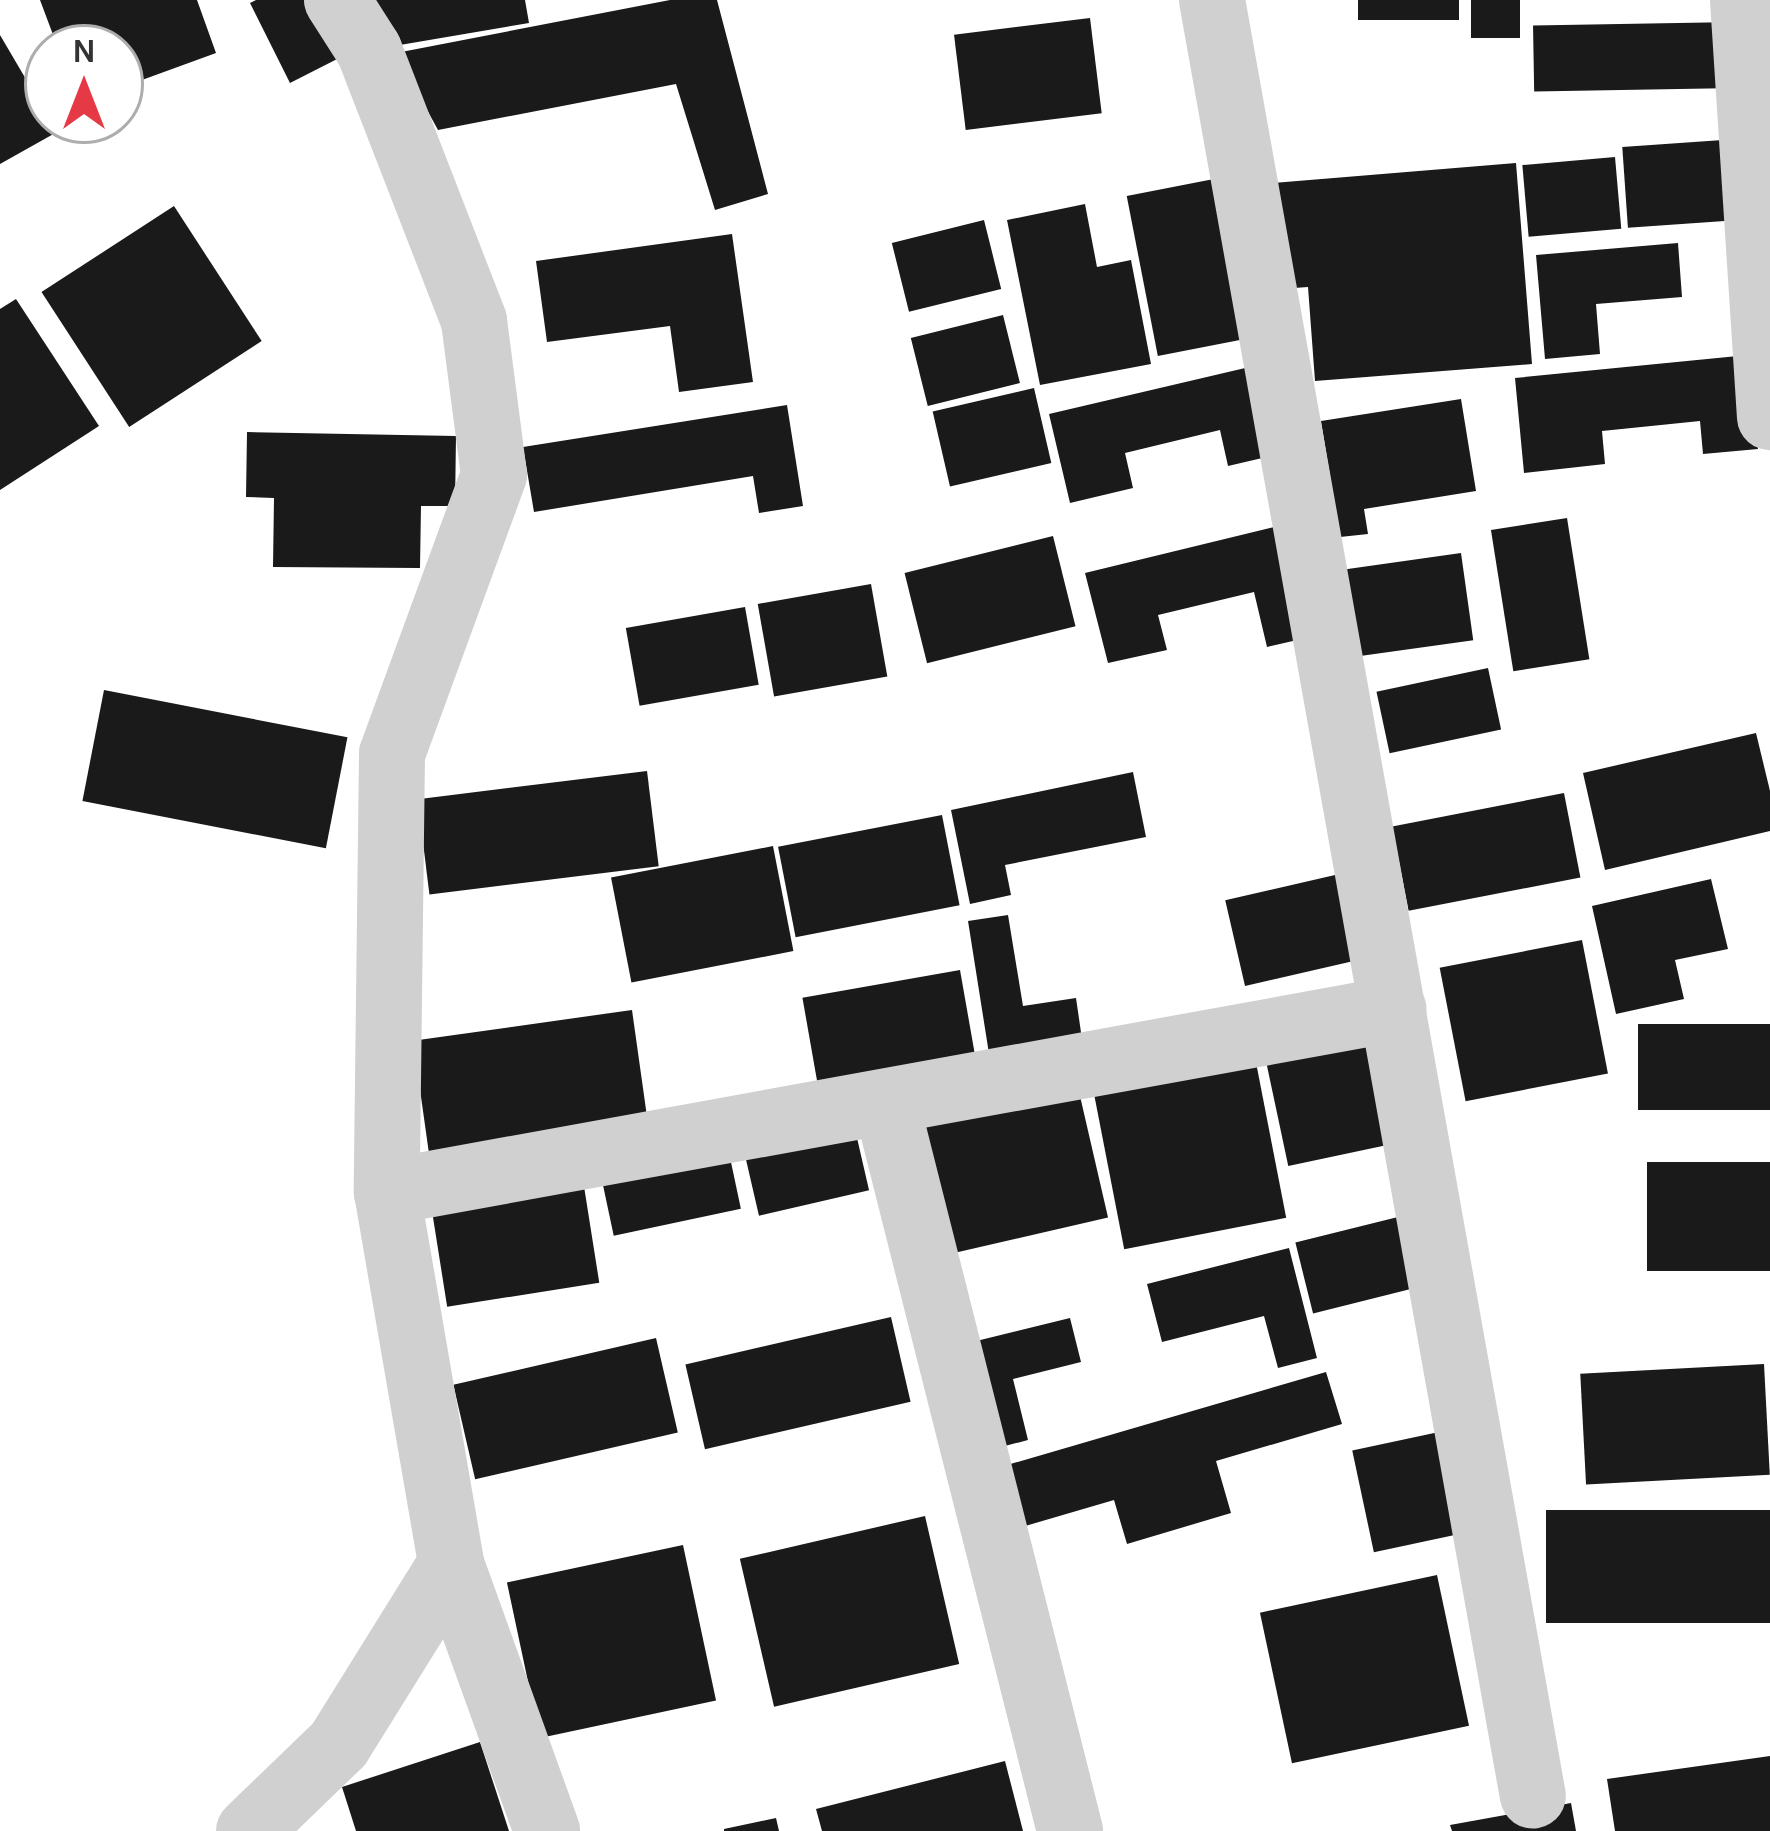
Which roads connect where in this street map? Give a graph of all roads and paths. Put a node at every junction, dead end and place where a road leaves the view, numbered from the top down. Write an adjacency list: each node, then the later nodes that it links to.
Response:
1 (337, 0): 7 (street)
2 (1212, 0): 5 (street)
3 (1743, 0): 4 (street)
4 (1770, 418)
5 (1394, 1009): 6 (street); 9 (street)
6 (886, 1102): 7 (street); 12 (street)
7 (387, 1192): 8 (street)
8 (451, 1564): 10 (street); 11 (street)
9 (1533, 1796)
10 (249, 1831)
11 (547, 1831)
12 (1070, 1831)

